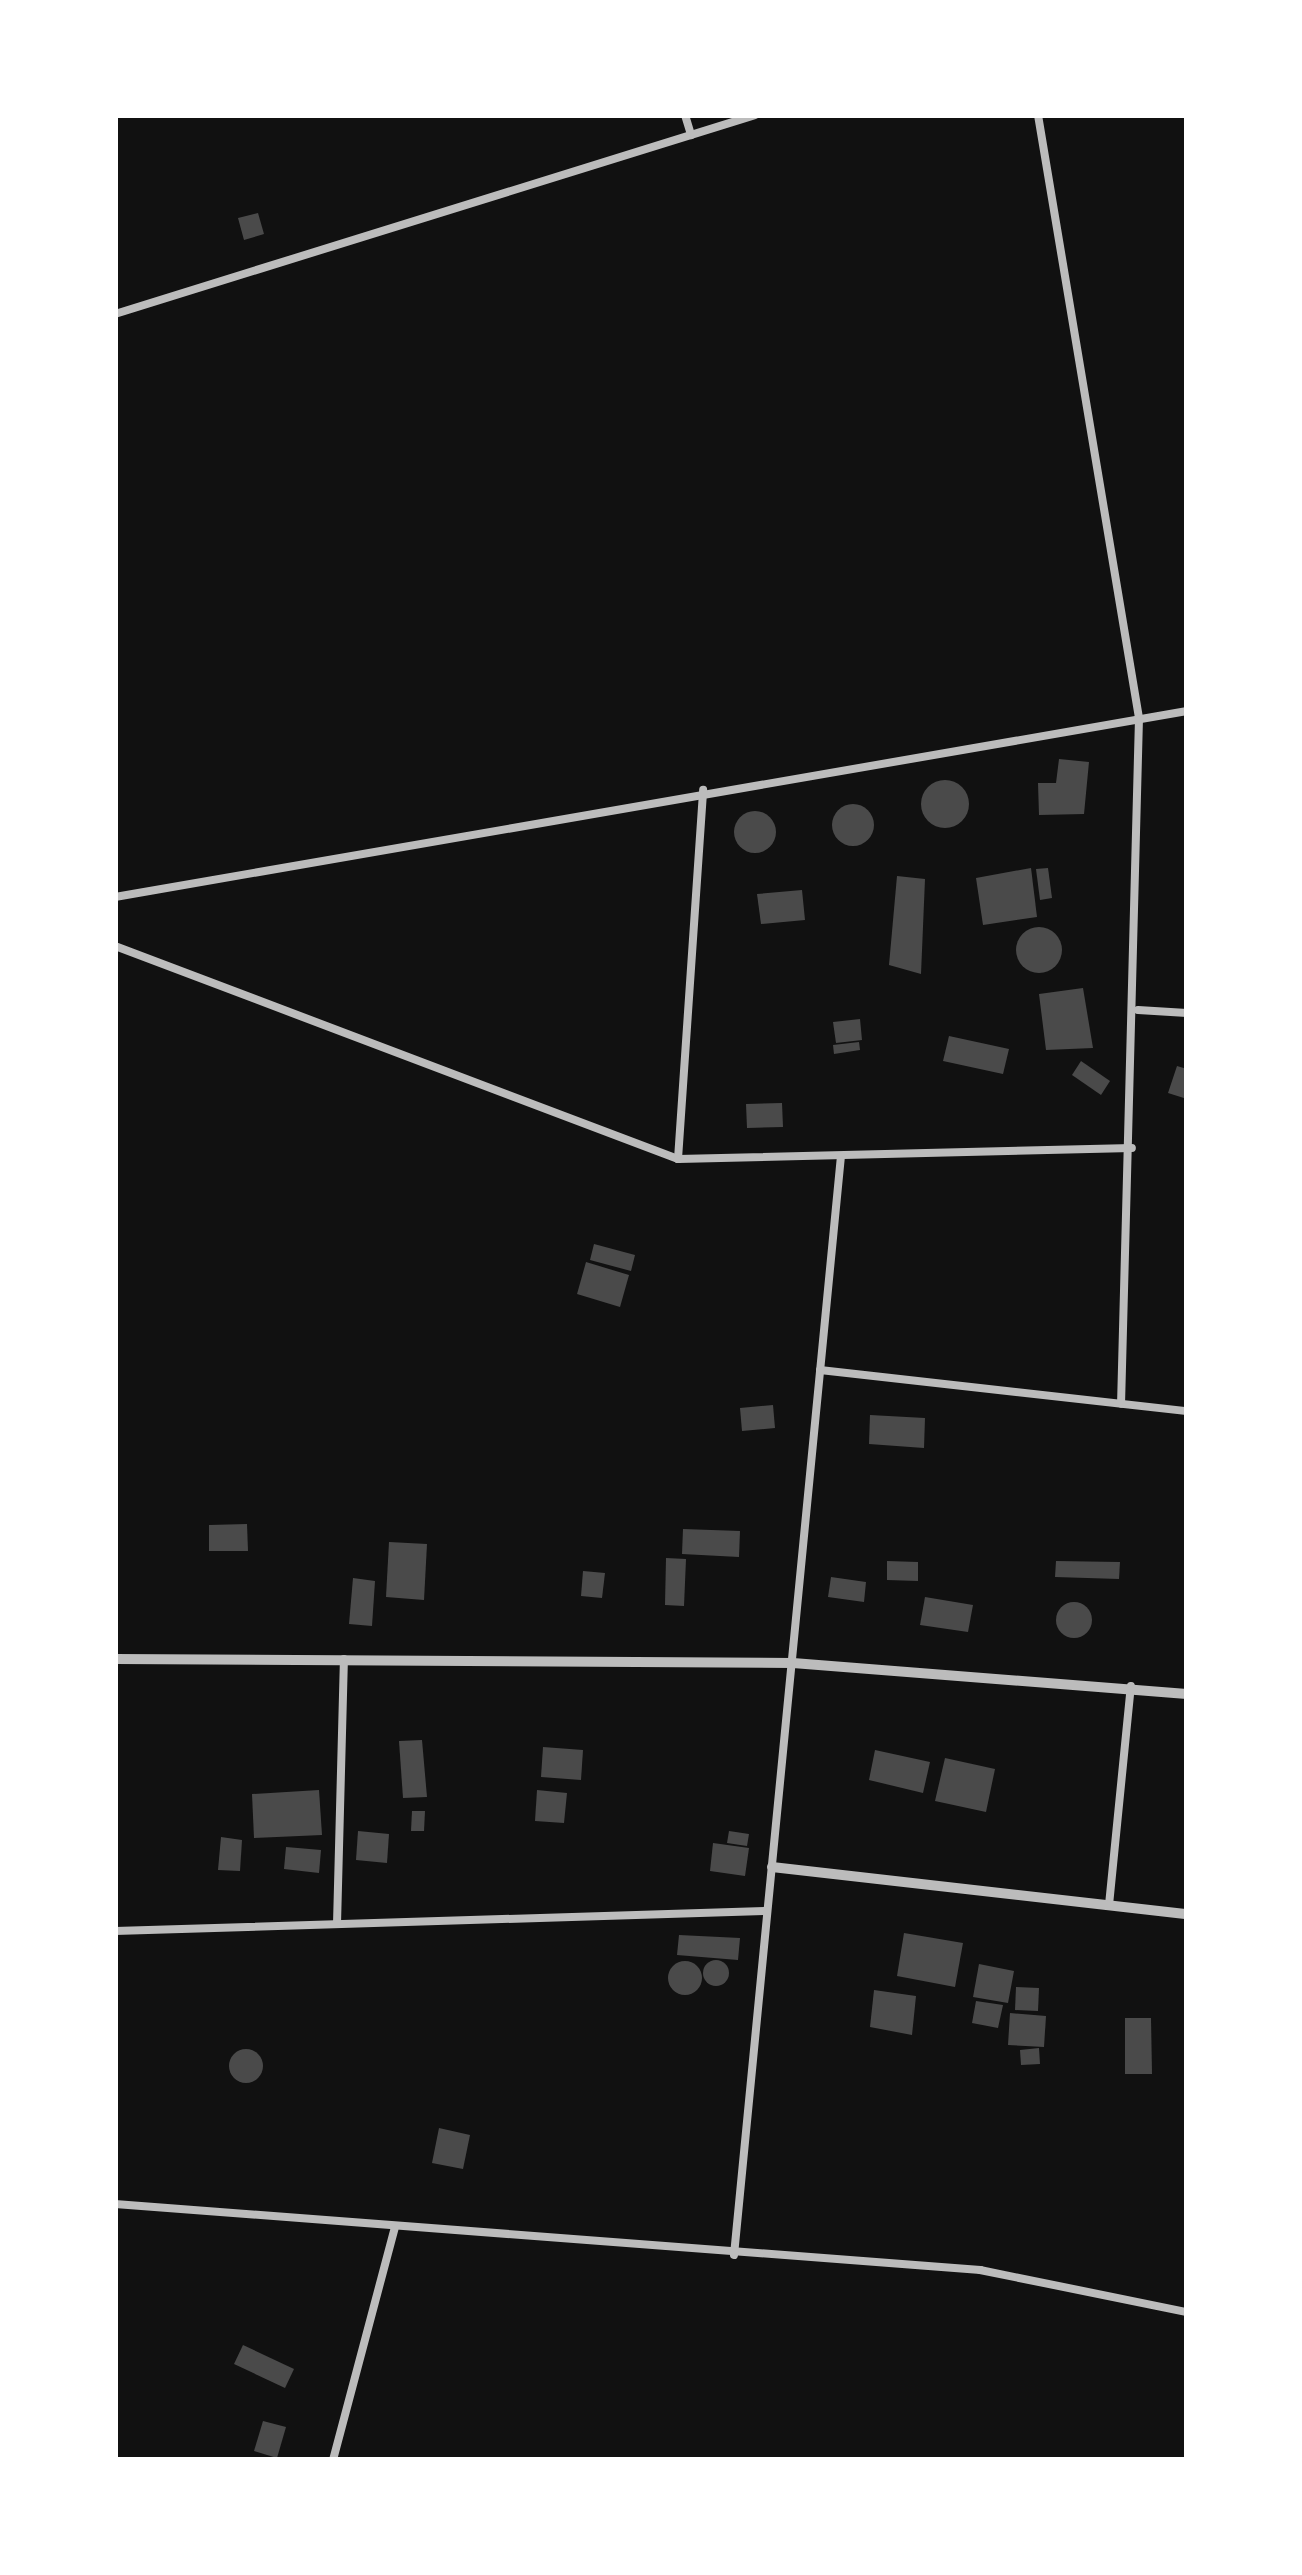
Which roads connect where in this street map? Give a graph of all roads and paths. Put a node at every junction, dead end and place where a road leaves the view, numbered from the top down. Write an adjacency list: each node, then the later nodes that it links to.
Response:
1 (684, 115): 4 (lane)
2 (756, 115): 4 (lane)
3 (1038, 115): 7 (lane)
4 (692, 135): 5 (lane)
5 (115, 314)
6 (1187, 711): 7 (lane)
7 (1139, 718): 8 (lane); 11 (lane)
8 (703, 790): 9 (lane); 15 (lane)
9 (115, 897)
10 (115, 946): 15 (lane)
11 (1138, 1010): 12 (lane); 13 (lane)
12 (1187, 1013)
13 (1132, 1148): 14 (lane); 17 (lane)
14 (841, 1156): 15 (lane); 16 (lane)
15 (678, 1159)
16 (820, 1370): 17 (lane); 21 (lane)
17 (1121, 1404): 18 (lane)
18 (1187, 1411)
19 (344, 1658): 20 (street); 21 (street); 28 (lane)
20 (115, 1659)
21 (793, 1664): 22 (street); 24 (lane)
22 (1131, 1686): 23 (street); 25 (lane)
23 (1187, 1694)
24 (772, 1867): 25 (street); 26 (lane)
25 (1109, 1905): 27 (street)
26 (768, 1912): 28 (lane); 32 (lane)
27 (1187, 1914)
28 (337, 1924): 29 (lane)
29 (115, 1932)
30 (115, 2204): 31 (lane)
31 (395, 2227): 32 (lane); 34 (lane)
32 (734, 2255): 33 (lane)
33 (1187, 2312)
34 (333, 2460)

